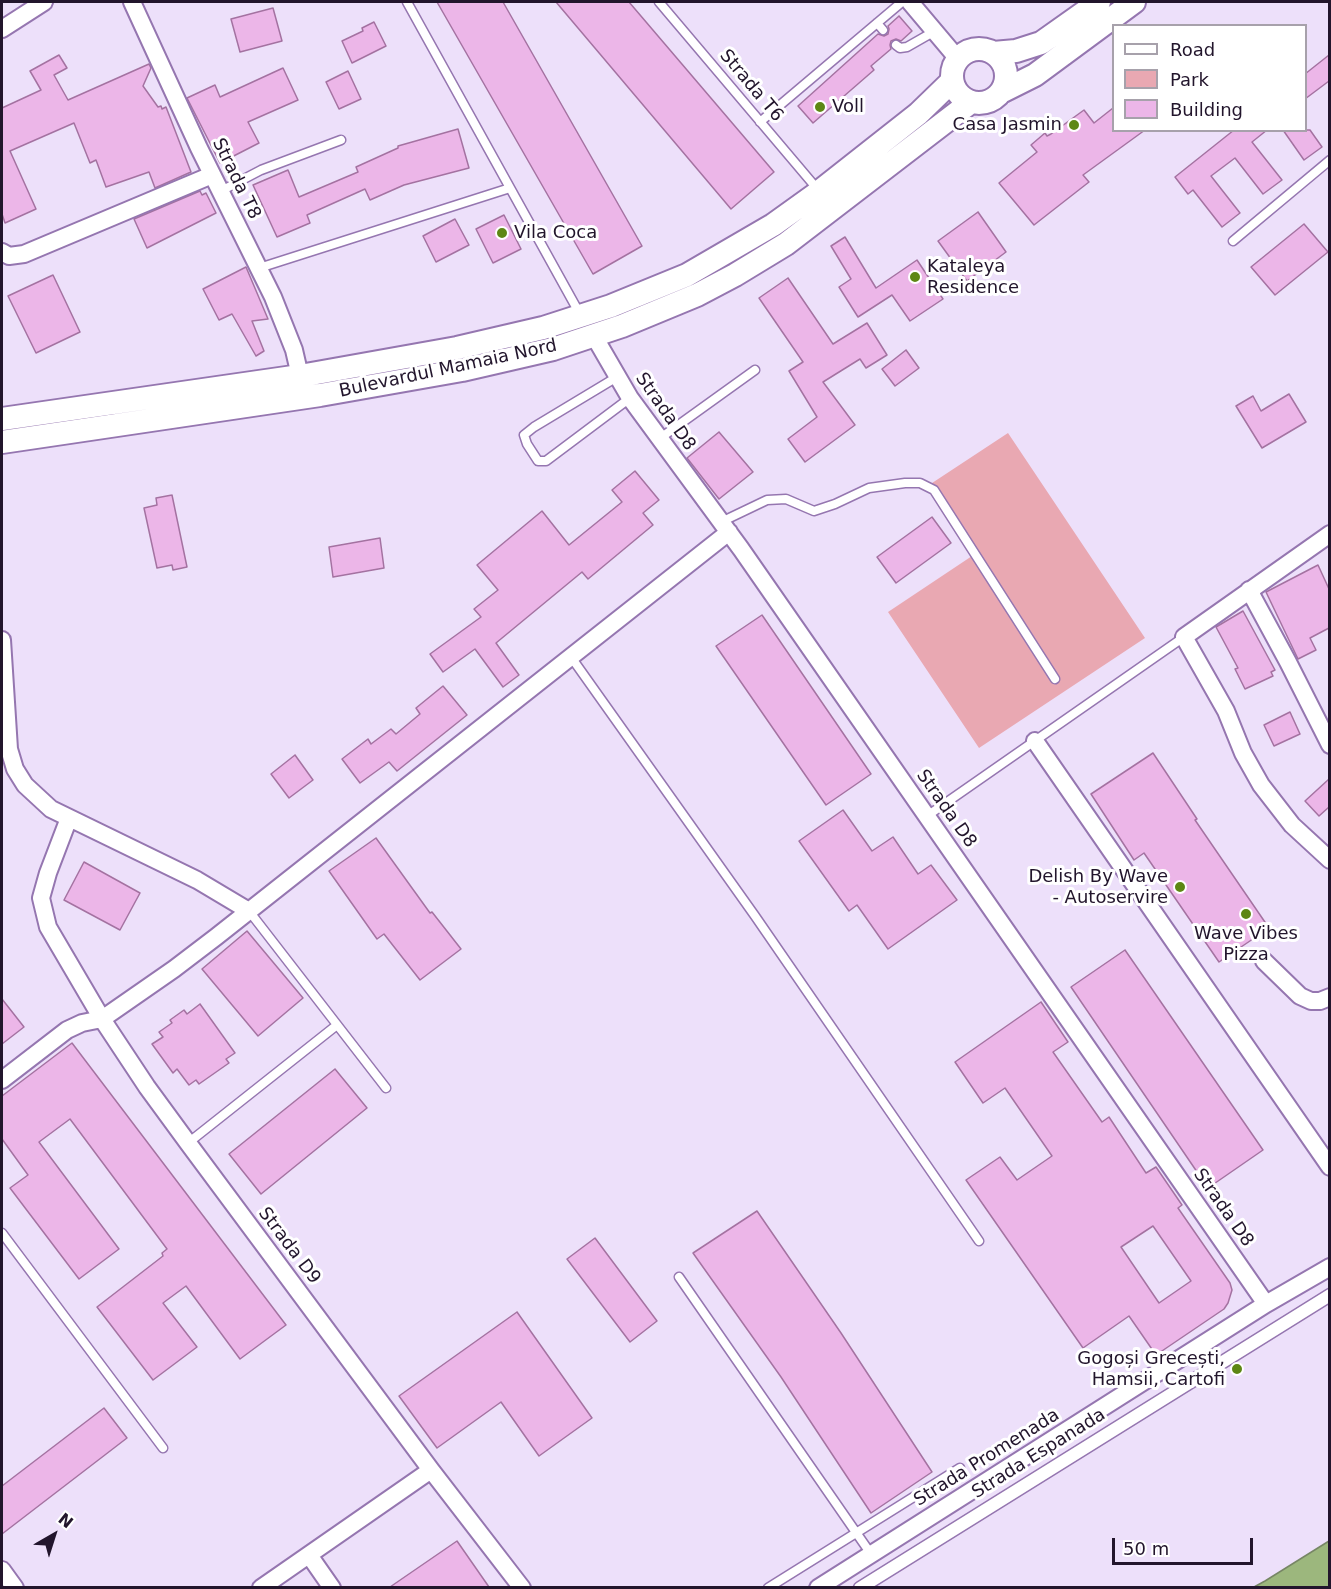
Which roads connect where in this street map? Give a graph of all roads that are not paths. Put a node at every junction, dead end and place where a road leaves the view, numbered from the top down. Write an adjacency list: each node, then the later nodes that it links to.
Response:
1 (44, 2): 9 (street)
2 (132, 2): 20 (street, Strada T8)
3 (407, 2): 21 (lane)
4 (658, 2): 17 (lane, Strada T6)
5 (902, 2): 17 (lane)
6 (910, 2): 10 (street)
7 (1099, 2): 12 (main road)
8 (1134, 2): 15 (main road)
9 (2, 29)
10 (935, 31): 11 (lane); 13 (street)
11 (896, 45)
12 (993, 53): 13 (main road); 15 (main road)
13 (958, 59): 14 (main road)
14 (952, 81): 16 (main road); 23 (main road, Bulevardul Mamaia Nord)
15 (1001, 92): 16 (main road)
16 (971, 102): 28 (main road, Bulevardul Mamaia Nord)
17 (760, 122): 23 (lane, Strada T6)
18 (341, 140): 22 (lane)
19 (1329, 160): 24 (lane)
20 (213, 175): 22 (street, Strada T8); 25 (street)
21 (510, 189): 26 (lane); 27 (lane)
22 (220, 191): 26 (street, Strada T8)
23 (819, 192): 27 (main road, Bulevardul Mamaia Nord)
24 (1233, 241)
25 (2, 252)
26 (259, 268): 30 (street, Strada T8)
27 (581, 316): 30 (main road, Bulevardul Mamaia Nord)
28 (594, 336): 31 (street, Strada D8); 35 (main road, Bulevardul Mamaia Nord)
29 (755, 370): 34 (lane)
30 (300, 376): 33 (main road, Bulevardul Mamaia Nord)
31 (617, 377): 32 (street, Strada D8); 32 (lane)
32 (630, 398): 34 (street, Strada D8)
33 (2, 419)
34 (659, 439): 36 (street, Strada D8)
35 (2, 442)
36 (725, 527): 41 (street); 42 (lane); 45 (street, Strada D8)
37 (1329, 534): 38 (street)
38 (1249, 590): 39 (street); 44 (street)
39 (1184, 637): 43 (lane); 47 (street)
40 (2, 640): 46 (street)
41 (571, 657): 48 (street); 58 (lane)
42 (1055, 679)
43 (1035, 741): 45 (lane); 56 (street)
44 (1329, 745)
45 (927, 816): 62 (street, Strada D8)
46 (69, 818): 48 (street); 51 (street, Strada D9)
47 (1329, 860)
48 (249, 911): 51 (street); 52 (lane)
49 (1264, 961): 50 (street)
50 (1329, 997)
51 (102, 1019): 53 (street); 55 (street, Strada D9)
52 (337, 1025): 54 (lane); 55 (lane)
53 (2, 1080)
54 (386, 1088)
55 (188, 1143): 65 (street, Strada D9)
56 (1329, 1167)
57 (2, 1233): 63 (lane)
58 (980, 1241)
59 (1329, 1267): 62 (street, Strada Promenada)
60 (679, 1277): 66 (lane)
61 (1329, 1295): 76 (street, Strada Espanada)
62 (1266, 1304): 67 (street, Strada Promenada)
63 (163, 1448)
64 (960, 1468): 66 (lane)
65 (431, 1470): 68 (street); 73 (street, Strada D9)
66 (856, 1533): 67 (lane); 74 (lane)
67 (871, 1554): 75 (street, Strada Promenada)
68 (309, 1555): 71 (street); 72 (street)
69 (2, 1570): 70 (street)
70 (15, 1587)
71 (261, 1587)
72 (332, 1587)
73 (522, 1587)
74 (768, 1587)
75 (818, 1587)
76 (860, 1587)

